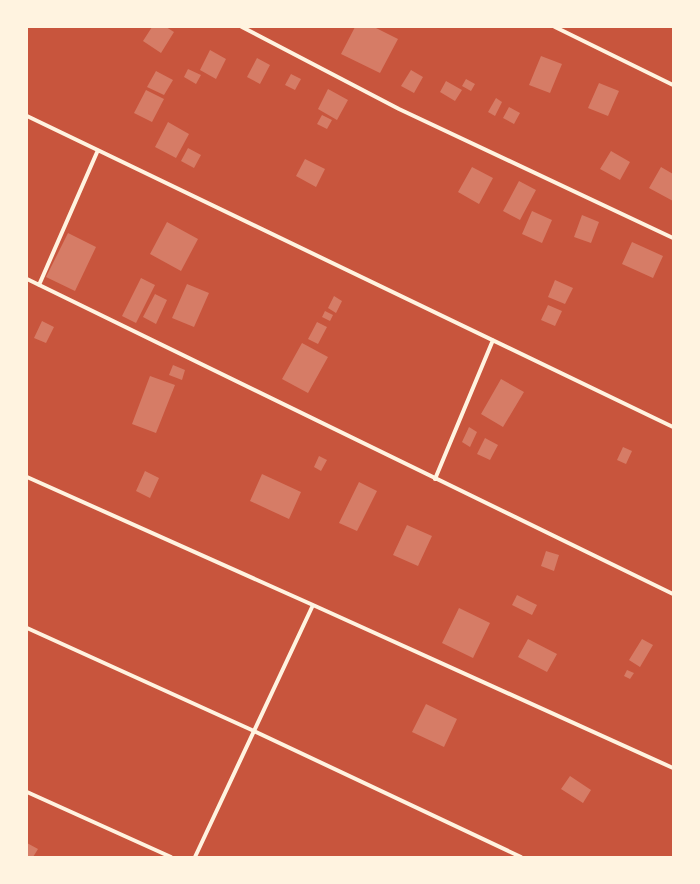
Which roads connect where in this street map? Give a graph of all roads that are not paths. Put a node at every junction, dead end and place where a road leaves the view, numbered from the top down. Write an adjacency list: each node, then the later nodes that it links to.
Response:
1 (242, 27): 6 (street)
2 (554, 27): 3 (street)
3 (673, 85)
4 (27, 116): 5 (street)
5 (98, 150): 8 (street); 9 (street)
6 (673, 238)
7 (27, 279): 8 (street)
8 (39, 285): 12 (street)
9 (493, 340): 10 (street); 12 (street)
10 (673, 427)
11 (27, 477): 14 (street)
12 (435, 479): 13 (street)
13 (673, 594)
14 (313, 605): 16 (street); 17 (street)
15 (27, 628): 16 (street)
16 (254, 731): 20 (street); 21 (street)
17 (673, 768)
18 (27, 792): 19 (street)
19 (171, 857)
20 (195, 857)
21 (521, 857)

